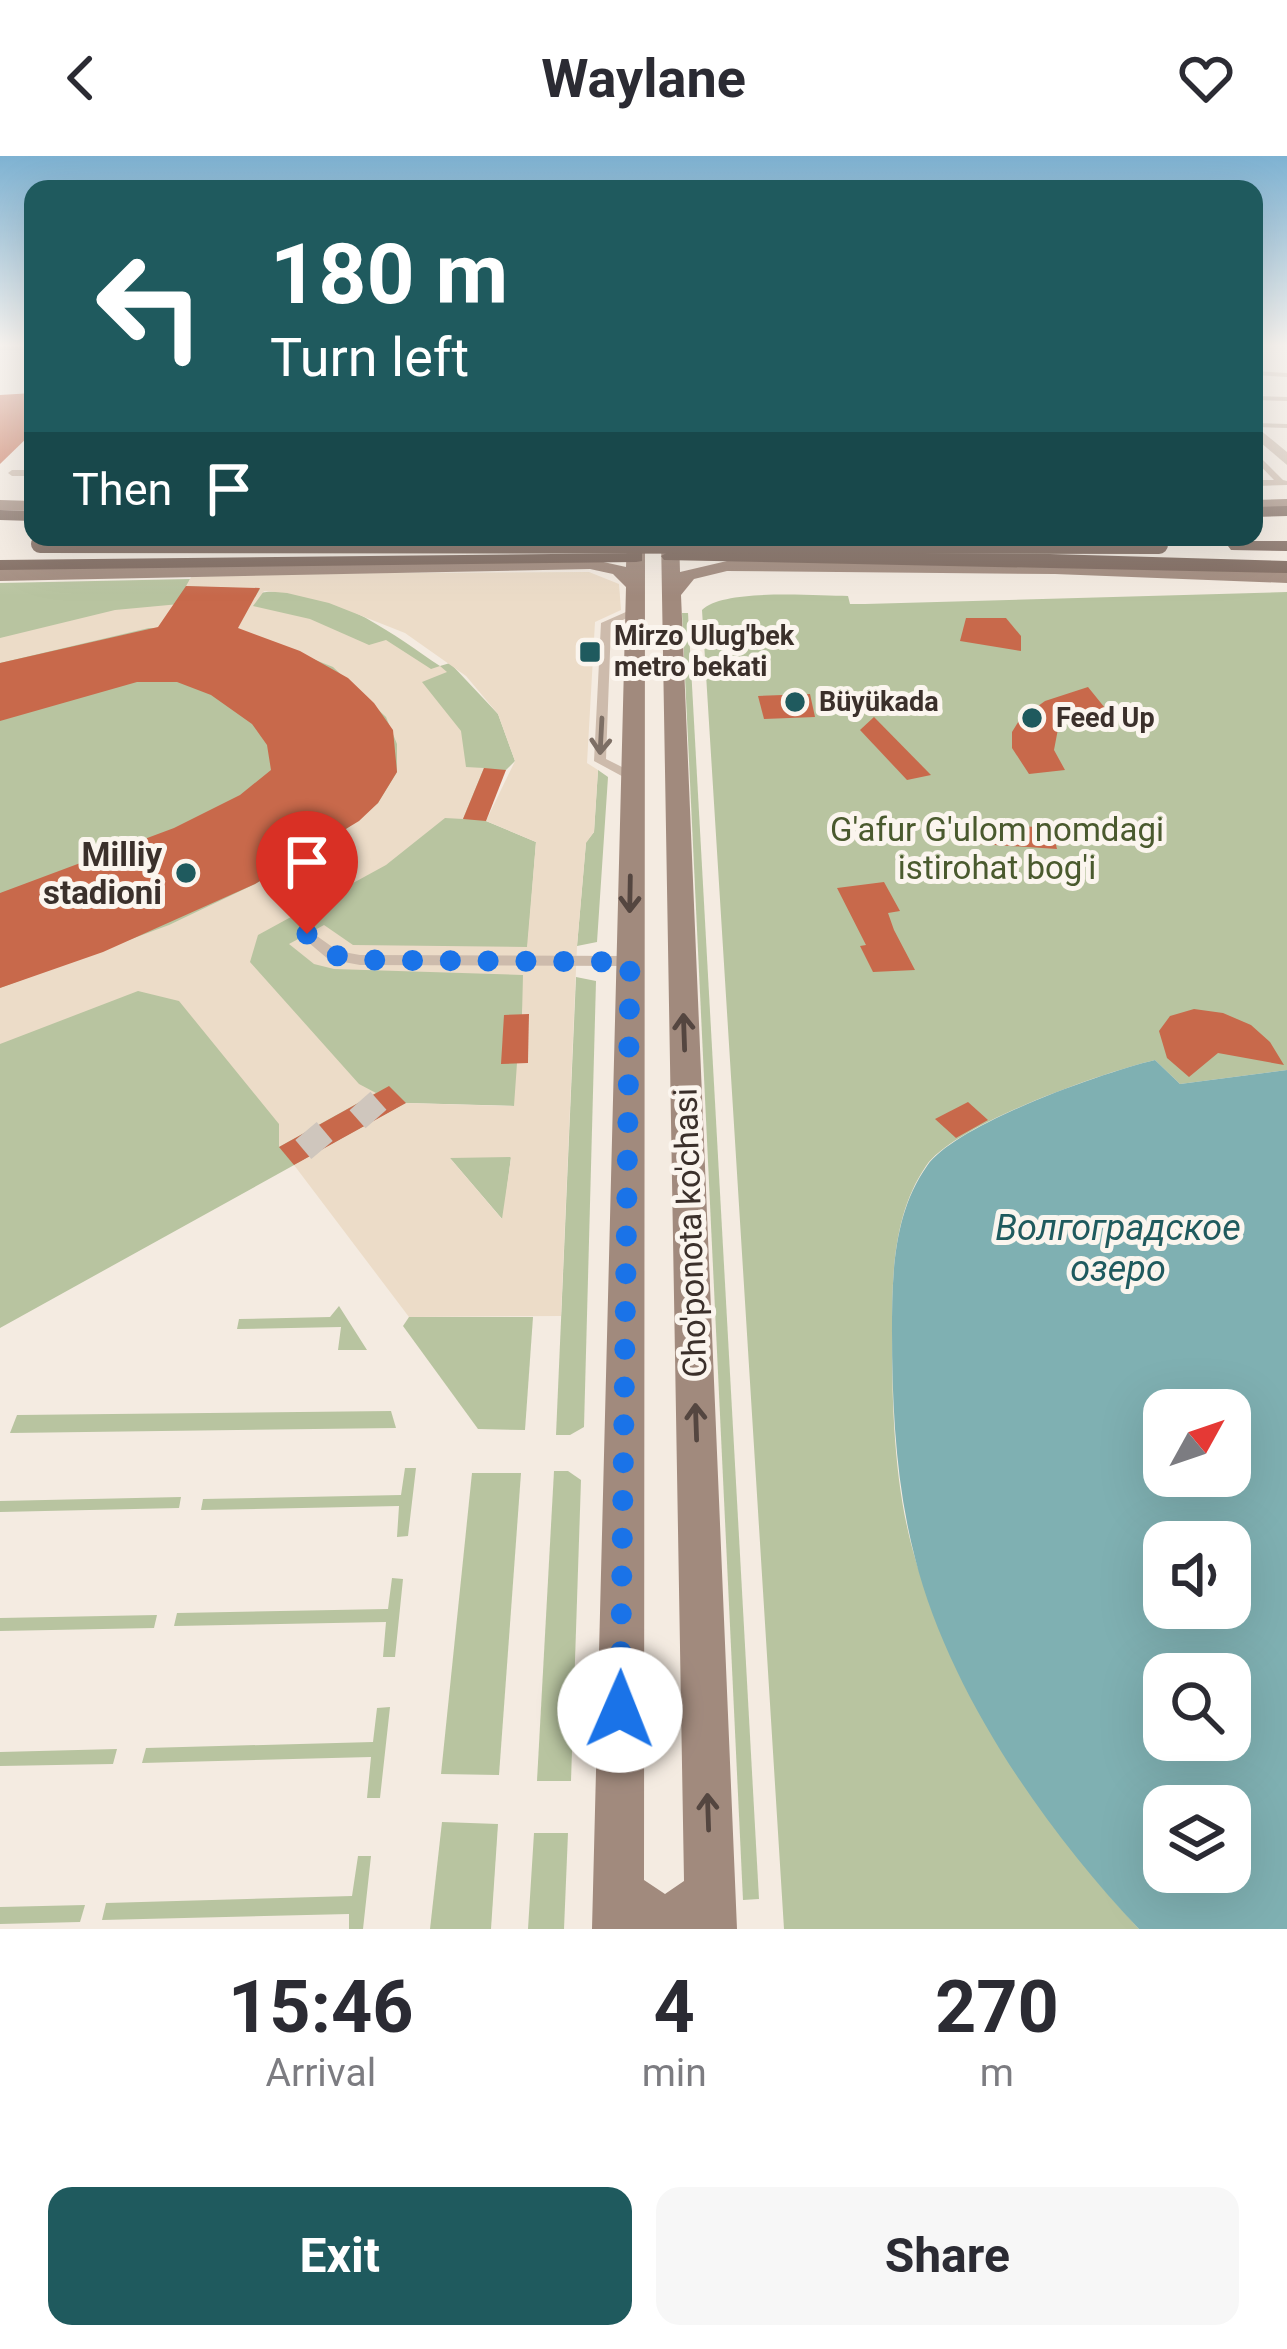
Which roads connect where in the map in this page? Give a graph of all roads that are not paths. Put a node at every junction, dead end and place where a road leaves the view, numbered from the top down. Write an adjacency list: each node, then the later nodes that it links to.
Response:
1 (1263, 436): 2 (street)
2 (1286, 459)
3 (12, 473): 4 (lane)
4 (24, 473)
5 (636, 547): 7 (main road); 12 (main road, Cho'ponota ko'chasi)
6 (670, 547): 8 (main road); 13 (main road, Cho'ponota ko'chasi)
7 (0, 565)
8 (1140, 567): 9 (main road); 11 (main road); 13 (main road)
9 (1287, 567)
10 (0, 575): 12 (main road)
11 (1287, 577)
12 (635, 585): 14 (main road, Cho'ponota ko'chasi)
13 (671, 595): 18 (main road, Cho'ponota ko'chasi, one-way to 13)
14 (634, 611): 15 (main road, Cho'ponota ko'chasi); 15 (lane, one-way to 15)
15 (632, 776): 17 (main road, Cho'ponota ko'chasi, one-way to 17)
16 (307, 934): 17 (lane)
17 (630, 962): 19 (main road, Cho'ponota ko'chasi)
18 (711, 1909): 19 (main road)
19 (618, 1910)

